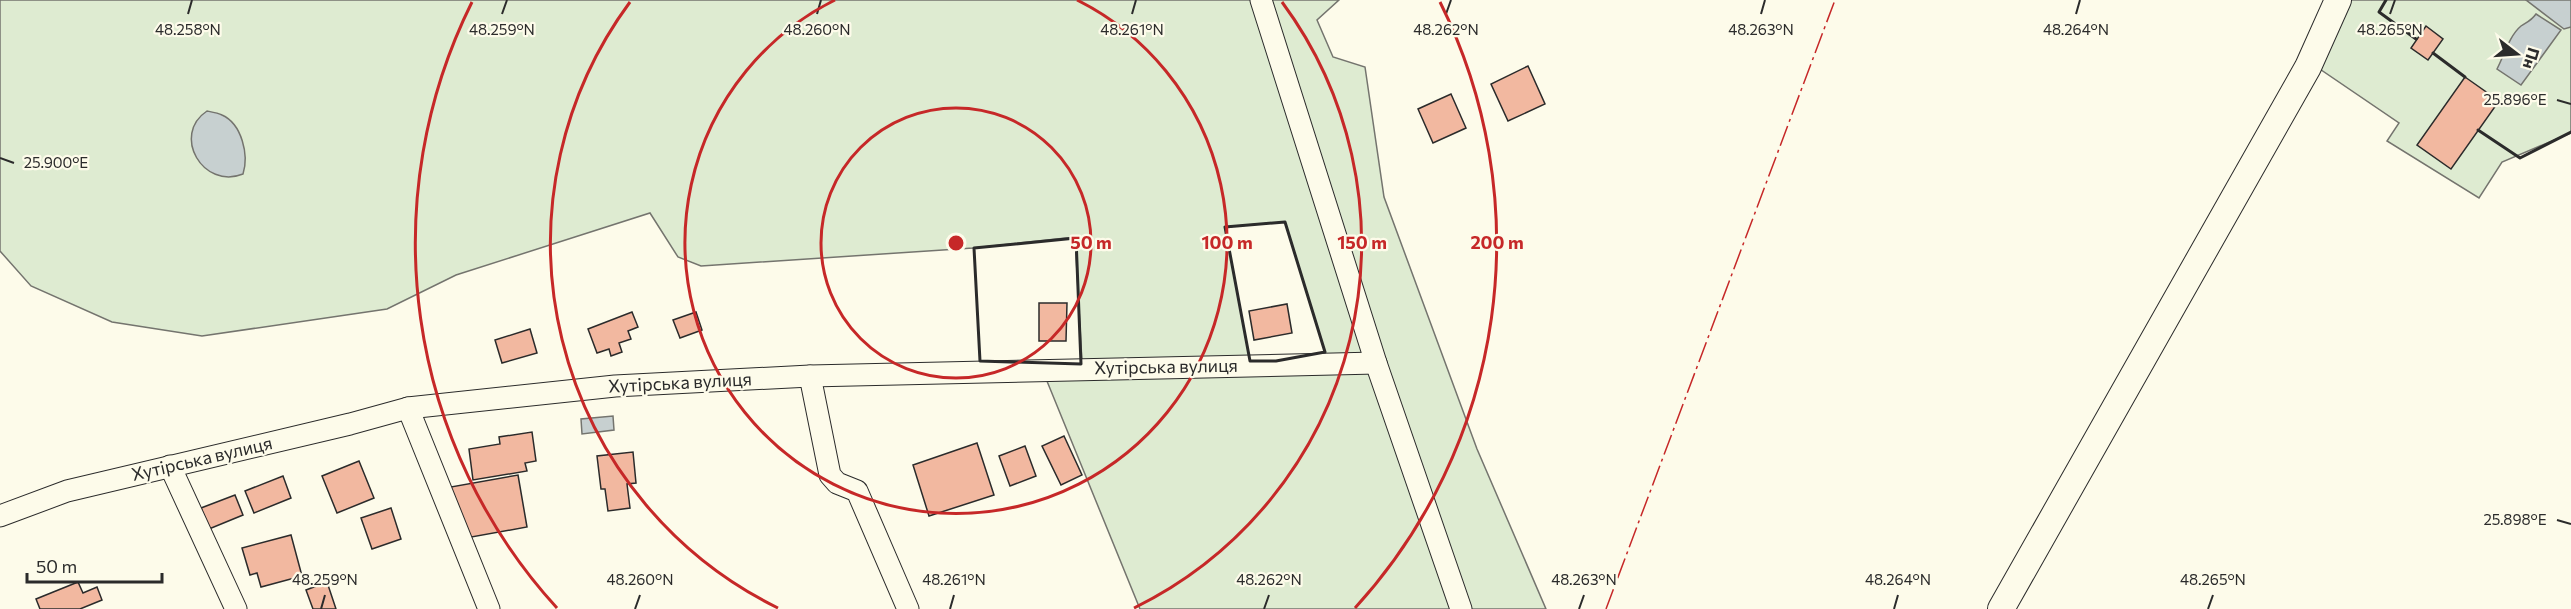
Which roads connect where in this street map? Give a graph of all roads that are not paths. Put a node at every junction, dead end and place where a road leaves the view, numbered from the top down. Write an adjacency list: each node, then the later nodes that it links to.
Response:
1 (1261, 0): 3 (street)
2 (2338, 0): 12 (main road)
3 (1376, 363): 4 (street, Хутірська вулиця); 11 (street)
4 (810, 376): 5 (street, Хутірська вулиця); 10 (street)
5 (408, 408): 6 (street, Хутірська вулиця); 9 (street)
6 (170, 466): 7 (street, Хутірська вулиця); 8 (street)
7 (0, 516)
8 (236, 609)
9 (489, 609)
10 (908, 609)
11 (1461, 609)
12 (2001, 609)

